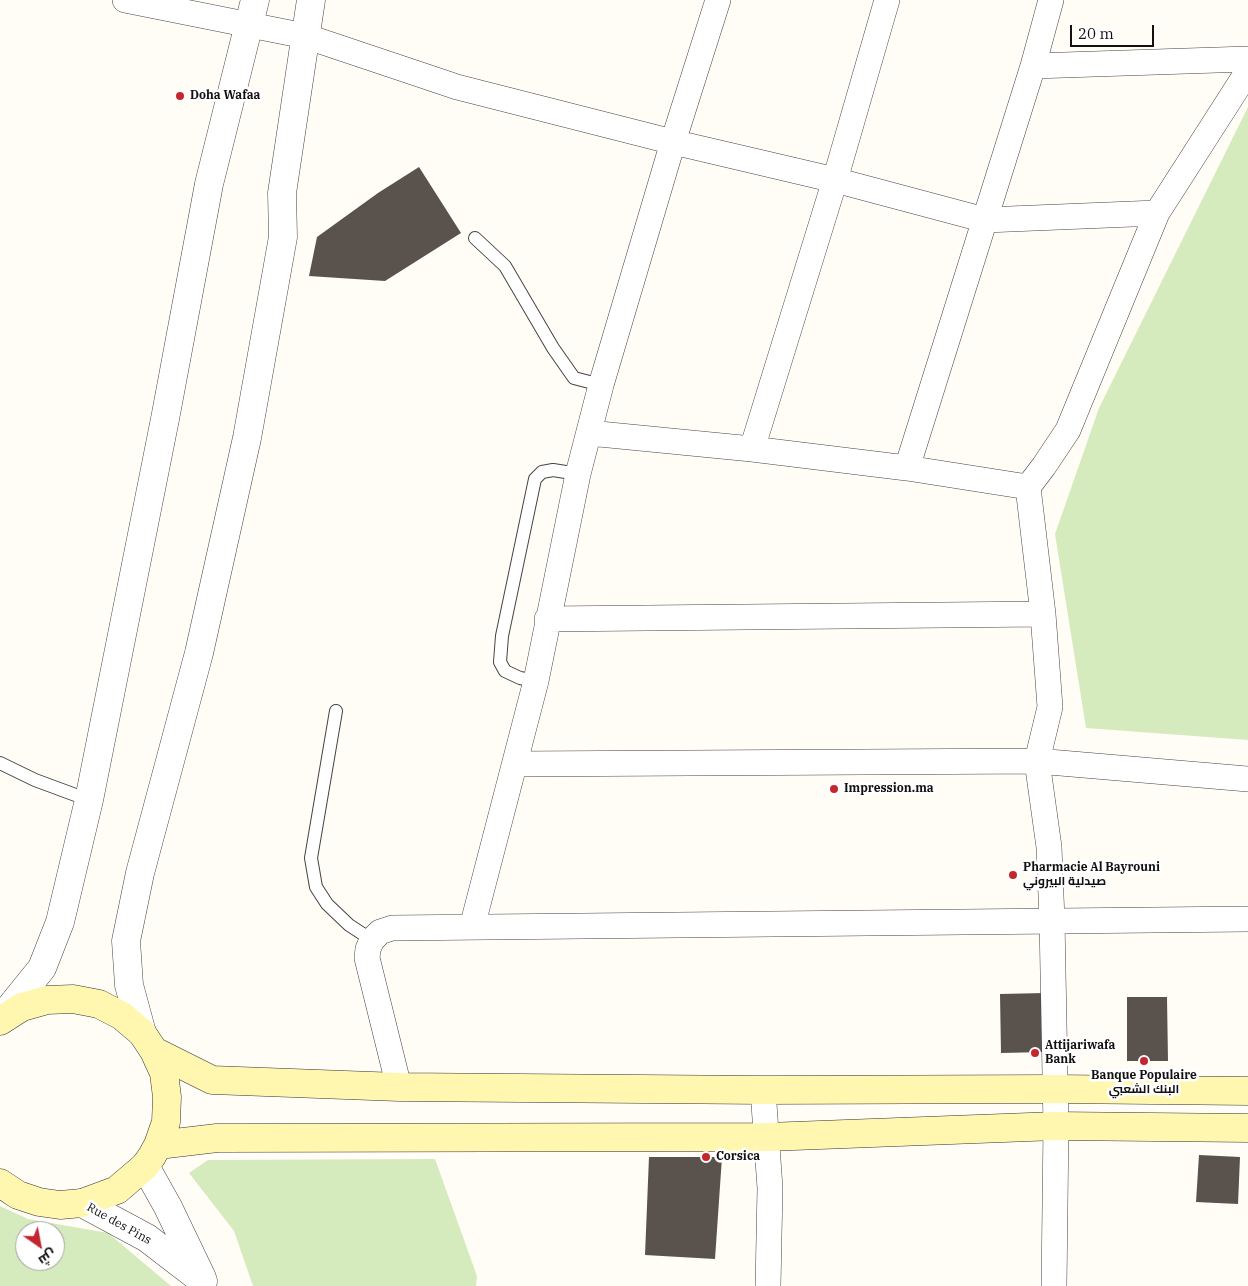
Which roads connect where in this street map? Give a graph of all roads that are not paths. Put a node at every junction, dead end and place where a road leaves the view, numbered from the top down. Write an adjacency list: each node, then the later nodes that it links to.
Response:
1 (125, 0): 6 (street)
2 (311, 0): 7 (street)
3 (718, 0): 11 (street)
4 (887, 0): 12 (street)
5 (1051, 0): 9 (street)
6 (252, 12): 7 (street); 30 (street)
7 (305, 36): 11 (street); 36 (street)
8 (1248, 59): 9 (street)
9 (1033, 66): 14 (street)
10 (1248, 71): 13 (street)
11 (673, 142): 12 (street); 16 (street)
12 (835, 180): 14 (street); 18 (street)
13 (1157, 213): 14 (street); 21 (street)
14 (984, 220): 19 (street)
15 (475, 238): 16 (lane)
16 (601, 385): 17 (street)
17 (589, 433): 18 (street); 20 (street)
18 (752, 449): 19 (street)
19 (907, 468): 21 (street)
20 (578, 474): 23 (street); 24 (lane)
21 (1028, 487): 22 (street)
22 (1043, 614): 23 (street); 26 (street)
23 (547, 619): 24 (street)
24 (536, 681): 28 (street)
25 (336, 711): 34 (lane)
26 (1037, 761): 28 (street); 29 (street); 32 (street)
27 (0, 763): 30 (lane)
28 (515, 764): 33 (street)
29 (1248, 779)
30 (89, 800): 35 (street)
31 (1248, 919): 32 (street)
32 (1052, 920): 33 (street); 38 (street)
33 (472, 927): 34 (street)
34 (372, 940): 37 (street)
35 (0, 1020): 36 (main road)
36 (148, 1042): 37 (main road); 44 (main road)
37 (399, 1087): 39 (main road)
38 (1055, 1089): 39 (main road); 40 (main road); 41 (street)
39 (763, 1090): 43 (street)
40 (1248, 1091)
41 (1056, 1126): 42 (main road); 43 (main road); 49 (street)
42 (1248, 1128)
43 (767, 1137): 44 (main road); 48 (street)
44 (151, 1156): 46 (main road); 47 (street, Rue des Pins)
45 (0, 1183): 46 (main road)
46 (82, 1204): 47 (street, Rue des Pins)
47 (204, 1283)
48 (768, 1286)
49 (1054, 1286)

